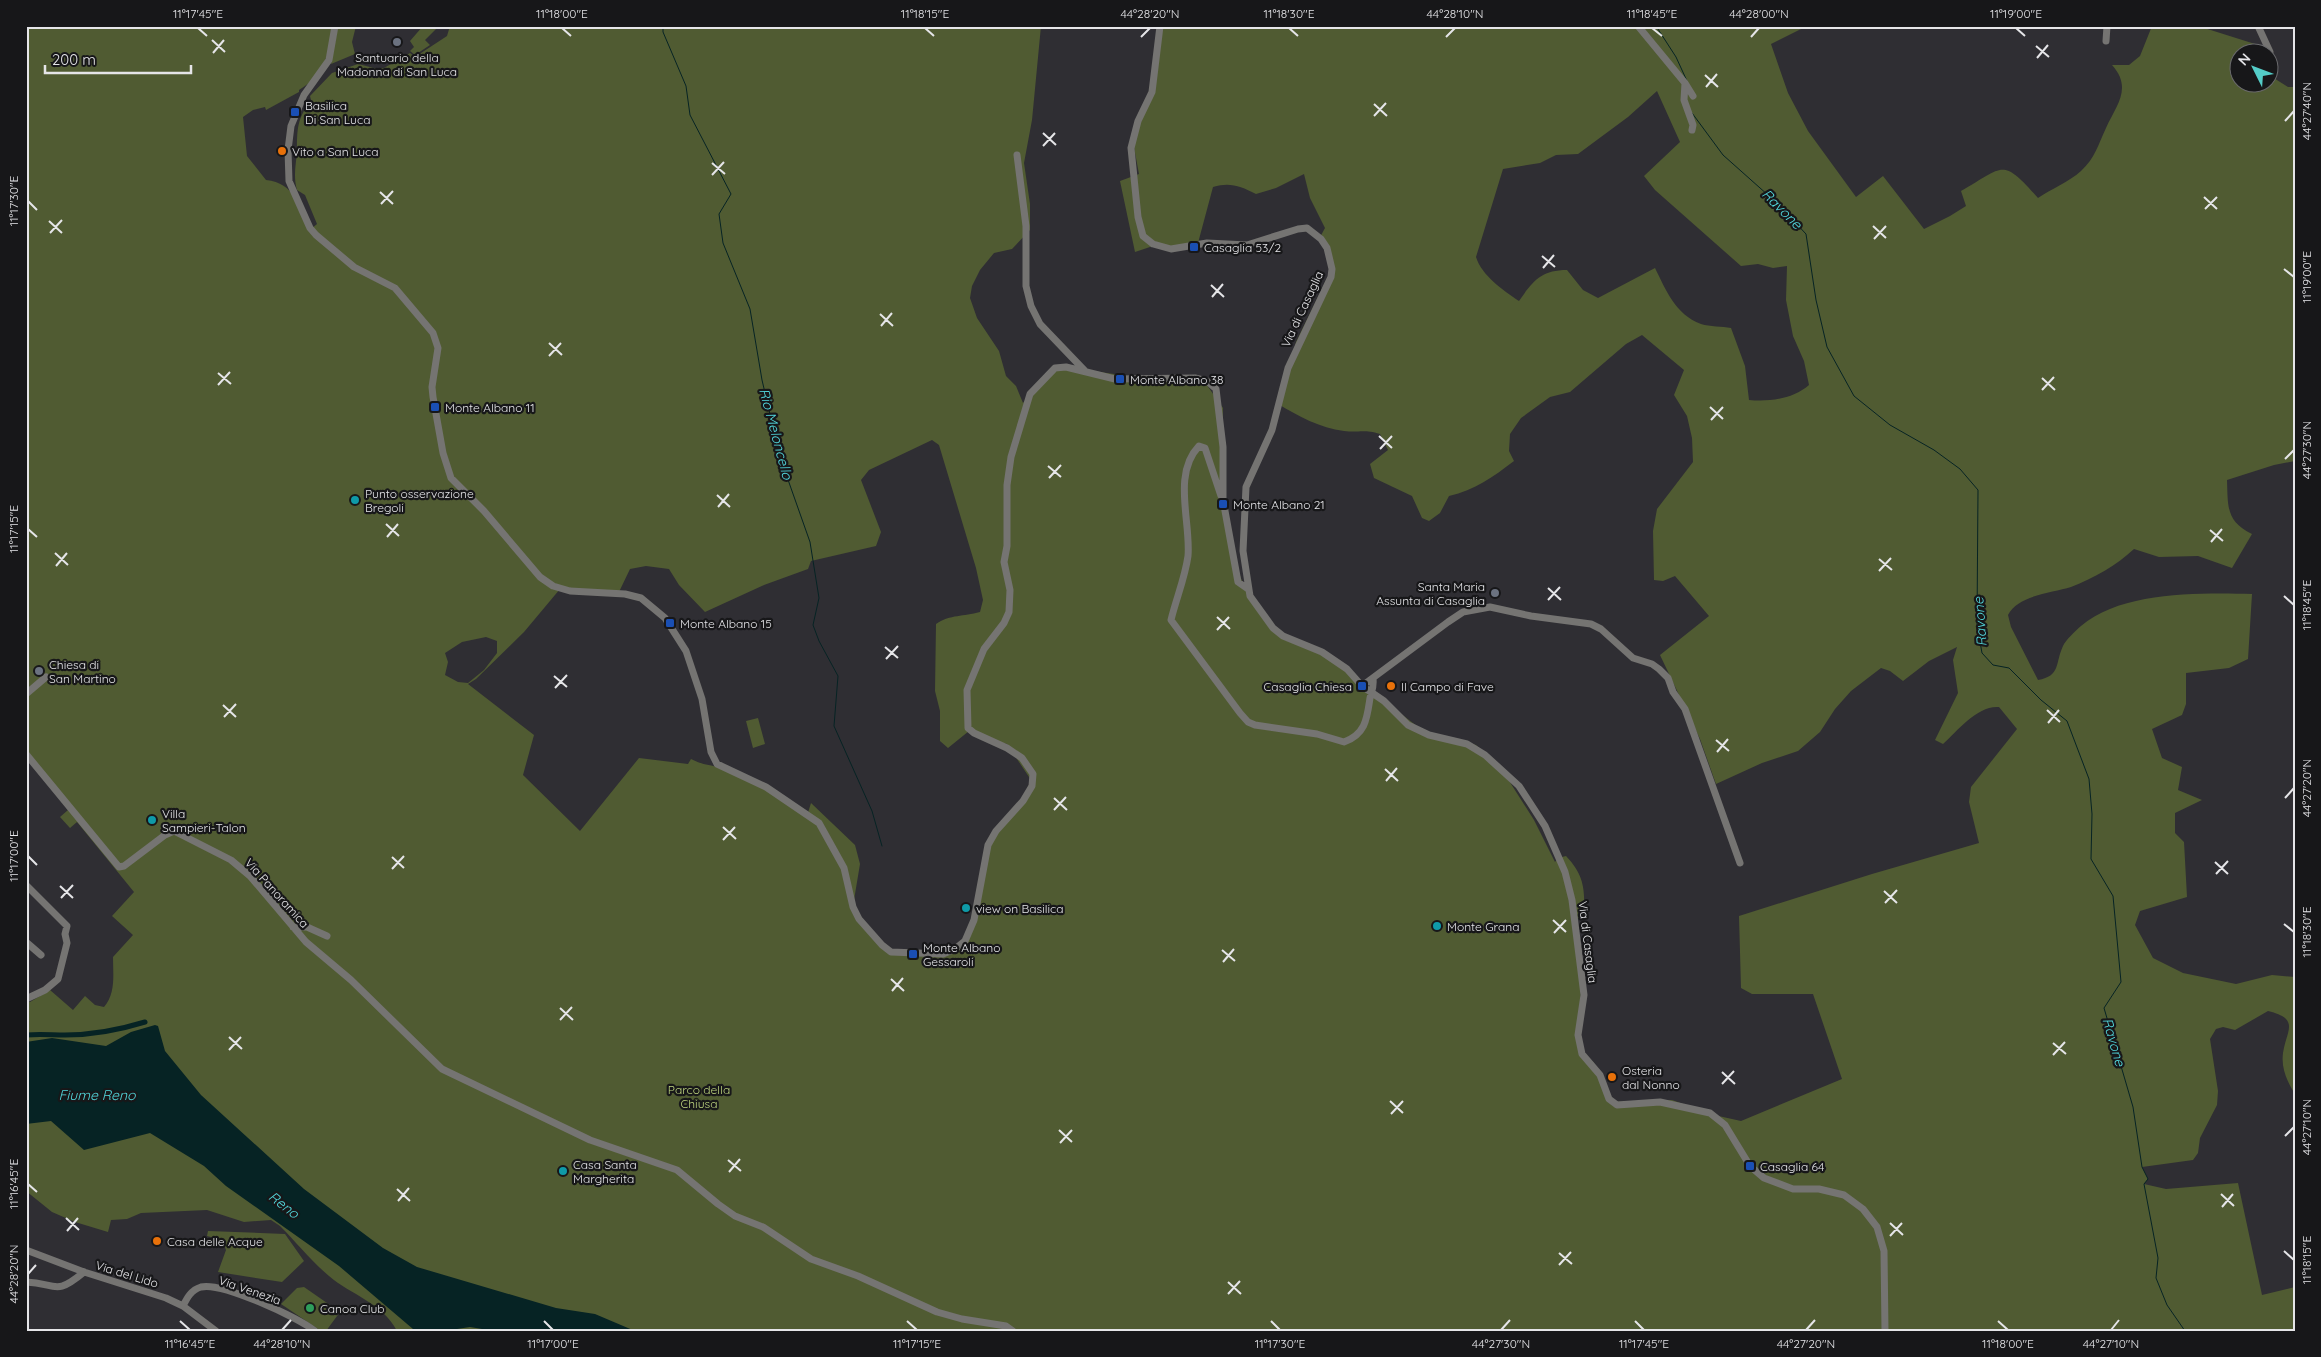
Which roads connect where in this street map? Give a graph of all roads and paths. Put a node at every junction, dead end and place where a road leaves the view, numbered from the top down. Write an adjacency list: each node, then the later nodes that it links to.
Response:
1 (335, 26): 12 (street)
2 (1160, 26): 14 (street, Via di Casaglia)
3 (1638, 26): 8 (street)
4 (2107, 26): 6 (street)
5 (2258, 26): 7 (street)
6 (2106, 41)
7 (2265, 42)
8 (1685, 83): 9 (street); 10 (street)
9 (1692, 96)
10 (1692, 130)
11 (1016, 155): 12 (street)
12 (1087, 373): 13 (street)
13 (1223, 500): 14 (street); 19 (street)
14 (1248, 589): 15 (street, Via di Casaglia)
15 (1352, 674): 17 (street); 18 (street, Via di Casaglia)
16 (46, 677): 20 (street)
17 (1373, 679): 18 (street); 19 (street); 22 (street)
18 (1362, 686): 19 (street, Via di Casaglia)
19 (1372, 692): 36 (street, Via di Casaglia)
20 (26, 694)
21 (26, 754): 24 (street, Via Panoramica)
22 (1740, 863)
23 (26, 885): 28 (street)
24 (293, 927): 25 (street); 35 (street, Via Panoramica)
25 (326, 936)
26 (26, 942): 27 (street)
27 (41, 955)
28 (26, 999)
29 (26, 1250): 30 (street)
30 (84, 1272): 31 (street, Via del Lido); 32 (street, Via del Lido)
31 (26, 1282)
32 (183, 1306): 33 (street, Via del Lido); 34 (street, Via Venezia)
33 (216, 1331)
34 (315, 1331)
35 (1013, 1331)
36 (1884, 1331)

